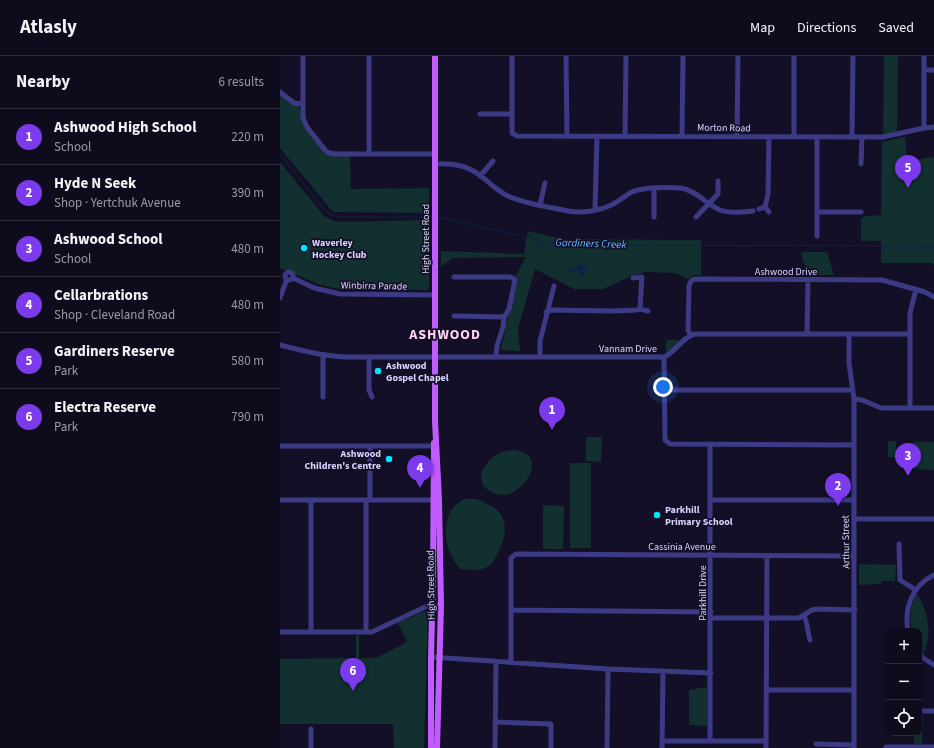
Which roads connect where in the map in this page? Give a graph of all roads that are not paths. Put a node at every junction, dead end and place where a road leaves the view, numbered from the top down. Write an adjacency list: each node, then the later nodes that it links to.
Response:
1 (303, 56): 15 (street)
2 (369, 56): 30 (street)
3 (435, 56): 31 (main road, High Street Road)
4 (512, 56): 17 (street)
5 (566, 56): 21 (street)
6 (626, 56): 20 (street)
7 (683, 56): 23 (street)
8 (738, 56): 24 (street)
9 (794, 56): 26 (street)
10 (852, 56): 28 (street)
11 (924, 56): 12 (street)
12 (924, 70): 13 (street); 19 (street)
13 (934, 70)
14 (280, 92): 15 (street)
15 (303, 103): 30 (street)
16 (480, 114): 17 (street)
17 (512, 114): 21 (street, Morton Road)
18 (934, 127): 19 (street, Morton Road)
19 (924, 128): 29 (street, Morton Road)
20 (625, 135): 22 (street, Morton Road); 23 (street, Morton Road)
21 (566, 136): 22 (street, Morton Road)
22 (596, 136): 42 (street)
23 (682, 136): 24 (street, Morton Road)
24 (737, 136): 25 (street, Morton Road)
25 (769, 137): 26 (street, Morton Road); 41 (street)
26 (794, 137): 27 (street, Morton Road)
27 (817, 137): 28 (street, Morton Road); 44 (street)
28 (852, 137): 29 (street, Morton Road)
29 (862, 137): 34 (street)
30 (369, 154): 31 (street)
31 (435, 154): 33 (main road, High Street Road)
32 (493, 161): 35 (street)
33 (435, 164): 35 (street); 55 (main road, High Street Road)
34 (861, 164)
35 (480, 176): 40 (street)
36 (718, 181): 39 (street)
37 (545, 183): 40 (street)
38 (654, 188): 39 (street); 42 (street); 46 (street)
39 (710, 204): 41 (street); 47 (street)
40 (540, 205): 42 (street)
41 (765, 207): 43 (street)
42 (596, 210)
43 (768, 212)
44 (817, 212): 45 (street); 48 (street)
45 (861, 212)
46 (654, 217)
47 (696, 217)
48 (817, 236)
49 (286, 276): 55 (street, Winbirra Parade); 57 (street)
50 (454, 277): 62 (street)
51 (633, 278): 58 (street)
52 (808, 280): 54 (street, Ashwood Drive); 63 (street); 65 (street, Ashwood Drive)
53 (554, 286): 60 (street)
54 (916, 289): 56 (street, Ashwood Drive); 64 (street)
55 (435, 295): 71 (main road, High Street Road)
56 (934, 297)
57 (280, 298)
58 (640, 309): 59 (street); 60 (street)
59 (648, 311)
60 (546, 312): 72 (street)
61 (454, 316): 62 (street)
62 (504, 317): 69 (street)
63 (807, 334): 65 (street); 66 (street)
64 (909, 334): 66 (street); 79 (street)
65 (691, 335): 73 (street, Vannam Drive)
66 (849, 335): 75 (street, Arthur Street)
67 (280, 344): 68 (street, Vannam Drive)
68 (323, 356): 70 (street, Vannam Drive); 76 (street)
69 (496, 356): 71 (street, Vannam Drive); 72 (street, Vannam Drive)
70 (369, 357): 71 (street, Vannam Drive); 77 (street)
71 (435, 357): 85 (main road, High Street Road)
72 (540, 357): 73 (street, Vannam Drive)
73 (664, 357): 74 (street)
74 (665, 390): 75 (street); 81 (street)
75 (853, 390): 78 (street, Arthur Street)
76 (323, 397)
77 (372, 397)
78 (854, 399): 79 (street); 82 (street, Arthur Street)
79 (910, 407): 80 (street)
80 (934, 408)
81 (710, 444): 82 (street); 90 (street, Parkhill Drive)
82 (854, 445): 91 (street, Arthur Street)
83 (280, 446): 84 (street)
84 (370, 446): 85 (street); 88 (street)
85 (435, 446): 89 (main road, High Street Road)
86 (280, 500): 87 (street)
87 (311, 500): 88 (street); 110 (street)
88 (368, 500): 89 (street); 111 (street)
89 (436, 500): 100 (main road, High Street Road); 101 (main road, High Street Road)
90 (711, 500): 91 (street); 95 (street, Parkhill Drive)
91 (854, 500): 92 (street, Arthur Street)
92 (854, 519): 93 (street); 97 (street, Arthur Street)
93 (934, 519)
94 (899, 544): 99 (street)
95 (710, 555): 96 (street, Cassinia Avenue); 102 (street, Cassinia Avenue); 104 (street, Parkhill Drive)
96 (767, 556): 97 (street, Cassinia Avenue); 107 (street)
97 (854, 556): 103 (street, Arthur Street)
98 (934, 575): 99 (street)
99 (916, 590): 108 (street)
100 (432, 605): 101 (street); 111 (street); 113 (main road, High Street Road)
101 (441, 606): 114 (main road, High Street Road)
102 (511, 610): 104 (street); 117 (street)
103 (855, 610): 105 (street); 123 (street, Arthur Street)
104 (711, 612): 106 (street, Parkhill Drive)
105 (804, 616): 107 (street); 112 (street)
106 (711, 618): 107 (street); 121 (street, Parkhill Drive)
107 (767, 618): 122 (street)
108 (908, 628)
109 (280, 632): 110 (street)
110 (311, 632): 111 (street)
111 (366, 632)
112 (810, 640)
113 (431, 657): 114 (street); 136 (main road, High Street Road)
114 (440, 658): 116 (street); 137 (main road, High Street Road)
115 (922, 660): 118 (street)
116 (496, 662): 117 (street); 126 (street)
117 (511, 662): 119 (street)
118 (934, 665)
119 (608, 669): 120 (street); 140 (street)
120 (663, 671): 121 (street); 128 (street)
121 (711, 673): 129 (street, Parkhill Drive)
122 (767, 690): 123 (street); 130 (street)
123 (854, 690): 132 (street, Arthur Street)
124 (922, 711): 125 (street)
125 (934, 711)
126 (495, 722): 138 (street); 139 (street)
127 (311, 729): 135 (street)
128 (662, 741): 129 (street); 141 (street)
129 (710, 741): 130 (street)
130 (766, 741): 142 (street)
131 (816, 744): 132 (street)
132 (854, 746)
133 (886, 746): 143 (street)
134 (934, 747): 143 (street)
135 (311, 748)
136 (431, 748)
137 (437, 748)
138 (495, 748)
139 (550, 748)
140 (607, 748)
141 (662, 748)
142 (766, 748)
143 (922, 748)

